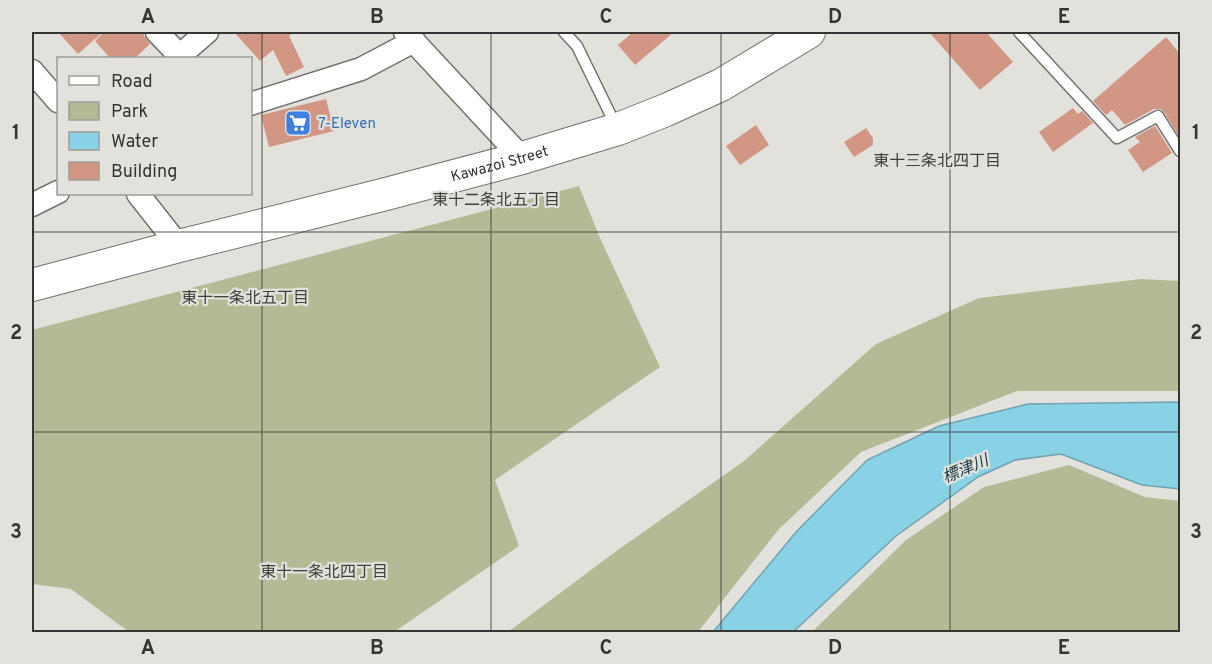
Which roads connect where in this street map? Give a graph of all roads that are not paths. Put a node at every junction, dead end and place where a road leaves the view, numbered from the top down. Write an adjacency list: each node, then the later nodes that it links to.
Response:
1 (158, 32): 7 (street)
2 (207, 32): 7 (street)
3 (564, 32): 11 (lane)
4 (809, 32): 11 (street, Kawazoi Street)
5 (1019, 32): 12 (lane)
6 (409, 36): 10 (street); 13 (street)
7 (178, 57)
8 (32, 71): 9 (street)
9 (57, 100)
10 (252, 103)
11 (618, 129): 13 (street, Kawazoi Street)
12 (1180, 151)
13 (522, 158): 17 (street, Kawazoi Street)
14 (57, 192): 16 (street)
15 (139, 195): 17 (street)
16 (32, 205)
17 (179, 246): 18 (street, Kawazoi Street)
18 (32, 285)

